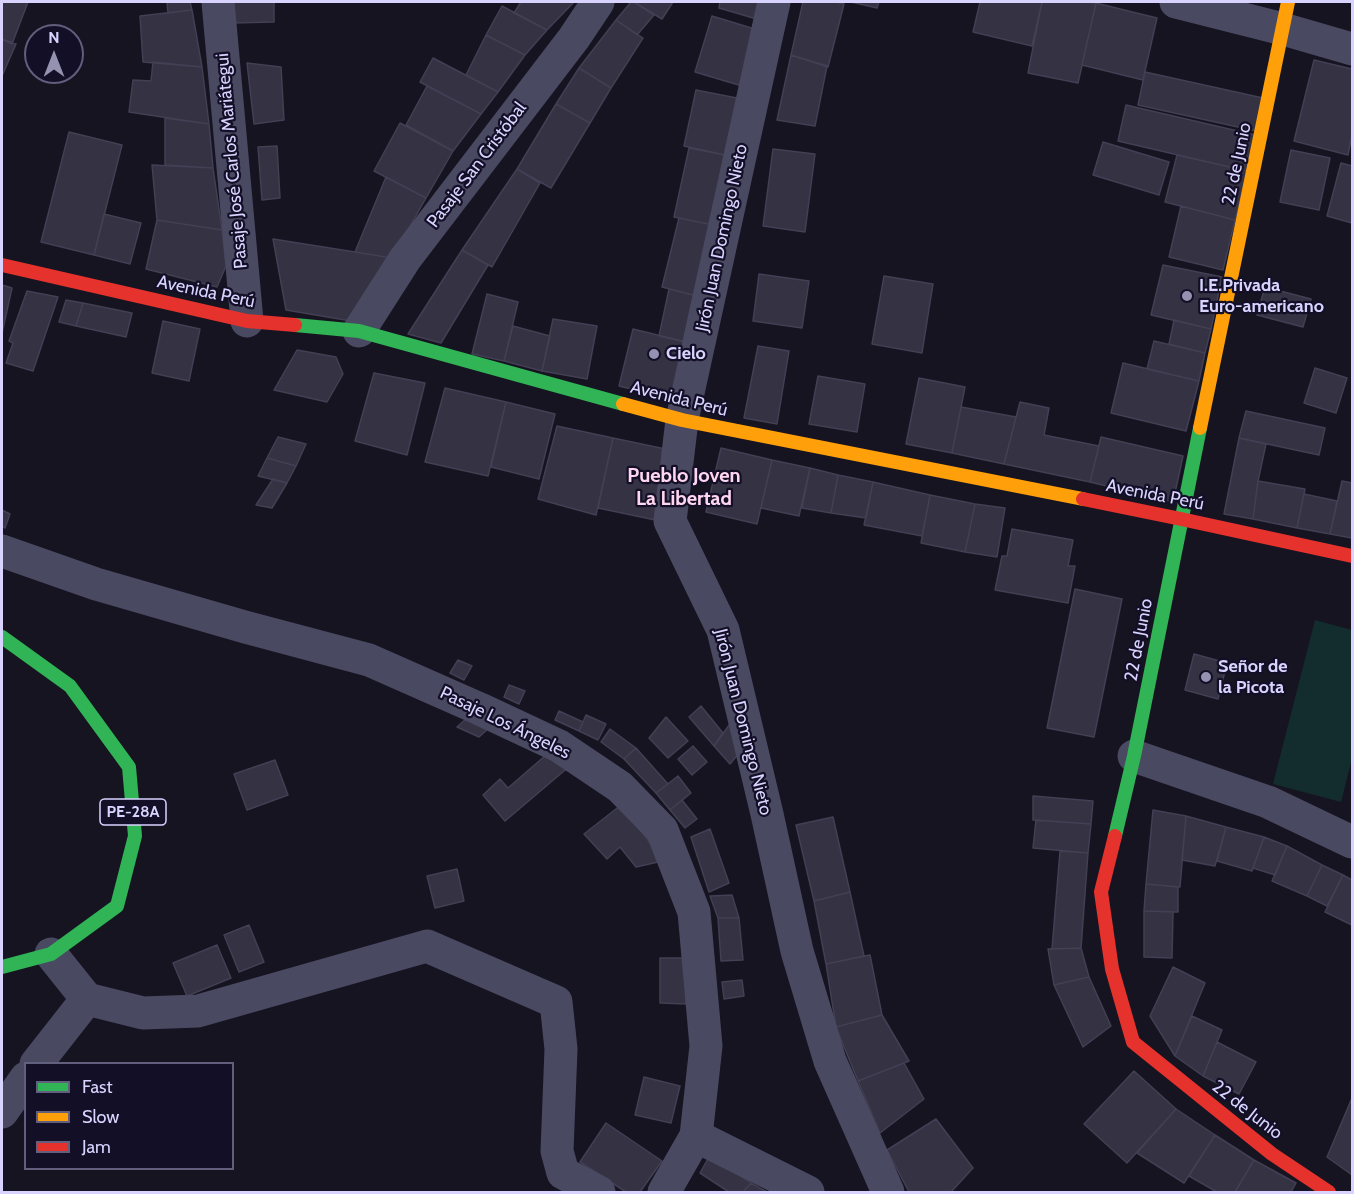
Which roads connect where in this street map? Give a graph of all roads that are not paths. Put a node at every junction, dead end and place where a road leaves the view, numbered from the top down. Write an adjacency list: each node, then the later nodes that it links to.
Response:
1 (218, 2): 8 (street, Pasaje José Carlos Mariátegui)
2 (598, 2): 9 (street, Pasaje San Cristóbal)
3 (774, 2): 10 (street, Jirón Juan Domingo Nieto)
4 (1176, 2): 5 (street)
5 (1286, 15): 6 (street); 11 (main road, 22 de Junio)
6 (1353, 49)
7 (2, 265): 8 (main road, Avenida Perú)
8 (247, 321): 9 (main road, Avenida Perú)
9 (359, 331): 10 (main road, Avenida Perú)
10 (682, 420): 11 (main road, Avenida Perú); 27 (street, Jirón Juan Domingo Nieto)
11 (1181, 519): 13 (main road, Avenida Perú); 15 (main road, 22 de Junio)
12 (2, 551): 23 (street, Pasaje Los Ángeles)
13 (1353, 556)
14 (2, 637): 17 (main road, PE-28A)
15 (1134, 756): 16 (street); 28 (main road, 22 de Junio)
16 (1353, 842)
17 (51, 954): 18 (main road, PE-28A); 19 (street)
18 (2, 967)
19 (87, 999): 20 (street); 24 (street)
20 (38, 1062)
21 (24, 1081): 22 (street)
22 (2, 1112)
23 (696, 1136): 25 (street, Pasaje Los Ángeles); 26 (street)
24 (599, 1192)
25 (664, 1192)
26 (808, 1192)
27 (888, 1192)
28 (1329, 1192)

